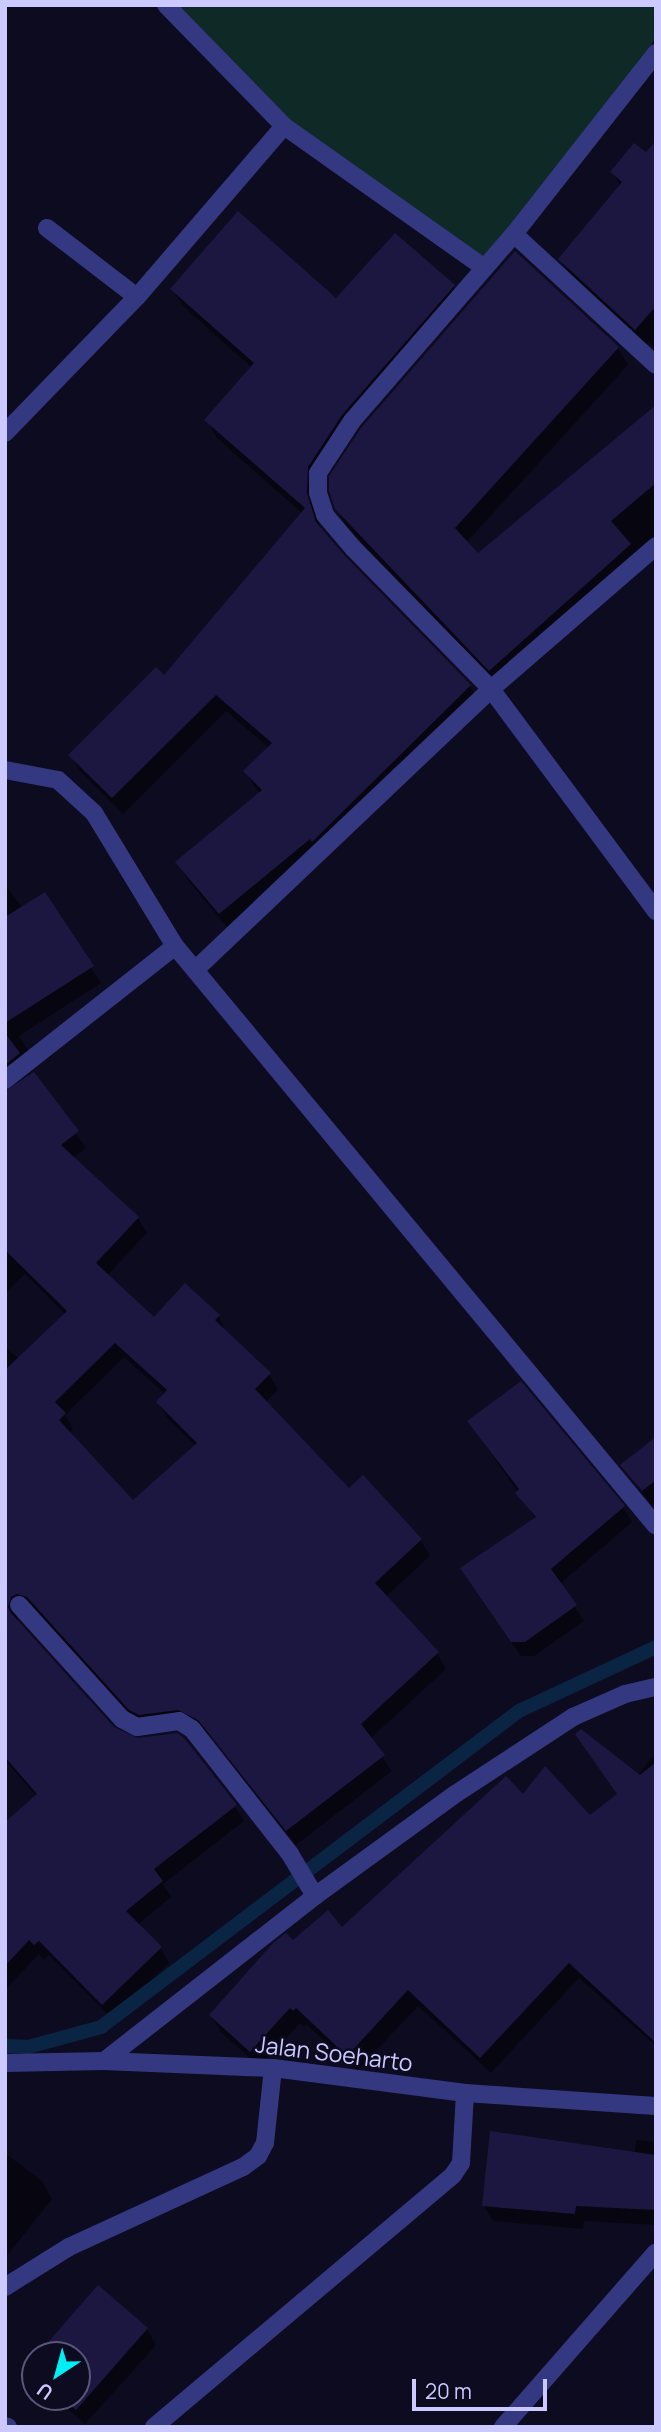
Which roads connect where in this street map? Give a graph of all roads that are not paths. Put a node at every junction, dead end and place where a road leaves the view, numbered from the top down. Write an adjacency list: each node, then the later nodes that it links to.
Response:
1 (166, 5): 3 (street)
2 (656, 53): 5 (street)
3 (284, 126): 6 (street); 7 (street)
4 (47, 228): 7 (street)
5 (514, 234): 6 (street); 8 (street)
6 (483, 267): 11 (street)
7 (137, 297): 9 (street)
8 (656, 365)
9 (5, 433)
10 (656, 546): 11 (street)
11 (491, 689): 13 (street); 15 (street)
12 (5, 770): 14 (street)
13 (656, 911)
14 (175, 946): 15 (street); 16 (street)
15 (195, 970): 17 (street)
16 (5, 1080)
17 (656, 1526)
18 (19, 1605): 20 (street)
19 (656, 1687): 20 (street)
20 (311, 1889): 21 (street)
21 (104, 2061): 22 (street, Jalan Soeharto); 23 (street, Jalan Soeharto)
22 (5, 2063)
23 (273, 2068): 24 (street, Jalan Soeharto); 27 (street)
24 (465, 2093): 25 (street, Jalan Soeharto); 28 (street)
25 (656, 2106)
26 (656, 2252): 29 (street)
27 (5, 2287)
28 (154, 2427)
29 (503, 2427)

